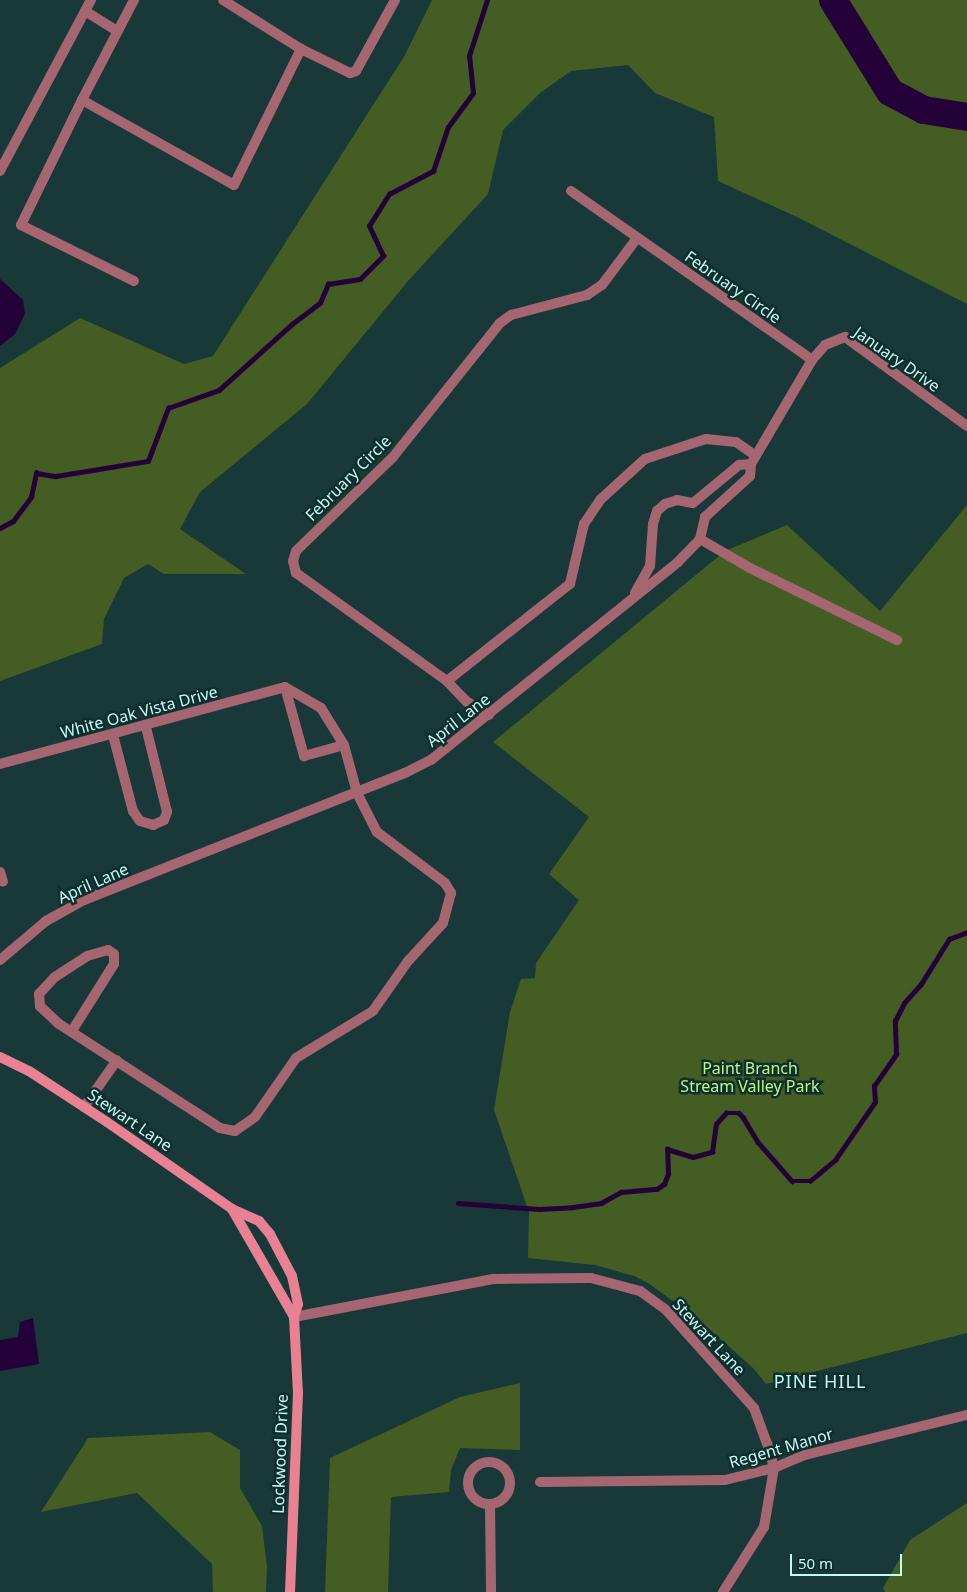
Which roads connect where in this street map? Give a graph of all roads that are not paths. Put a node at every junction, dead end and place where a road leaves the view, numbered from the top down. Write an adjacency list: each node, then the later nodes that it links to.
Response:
1 (91, 0): 5 (street)
2 (134, 0): 6 (street)
3 (223, 0): 7 (street)
4 (394, 0): 7 (street)
5 (85, 11): 6 (street); 9 (street)
6 (116, 30): 8 (street)
7 (302, 49): 8 (street)
8 (82, 100): 12 (street)
9 (0, 171)
10 (571, 191): 11 (street, February Circle)
11 (637, 238): 13 (street, February Circle); 21 (street, February Circle)
12 (134, 281)
13 (812, 360): 14 (street, January Drive); 15 (street, January Drive)
14 (967, 426)
15 (754, 460): 16 (street); 17 (street, January Drive); 21 (street)
16 (693, 503): 17 (street); 19 (street)
17 (705, 517): 18 (street)
18 (700, 539): 19 (street, April Lane); 20 (street)
19 (632, 598): 23 (street, April Lane)
20 (897, 640)
21 (447, 681): 23 (street, February Circle)
22 (285, 687): 24 (street, White Oak Vista Drive); 26 (street); 26 (street)
23 (489, 715): 28 (street, April Lane)
24 (146, 727): 25 (street, White Oak Vista Drive); 25 (street)
25 (113, 735): 27 (street, White Oak Vista Drive)
26 (344, 745): 28 (street)
27 (0, 764)
28 (357, 792): 29 (street, April Lane); 33 (street)
29 (0, 960)
30 (72, 1032): 30 (street); 33 (street)
31 (0, 1049): 32 (street, Stewart Lane)
32 (4, 1059): 34 (street, Stewart Lane)
33 (117, 1060): 34 (street)
34 (84, 1107): 35 (street, Stewart Lane)
35 (232, 1210): 36 (street, Stewart Lane); 36 (street, Stewart Lane)
36 (294, 1317): 38 (street, Stewart Lane); 41 (street, Lockwood Drive)
37 (967, 1415): 38 (street, Regent Manor)
38 (774, 1468): 39 (street, Regent Manor); 43 (street, Stewart Lane)
39 (540, 1482)
40 (490, 1504): 40 (street); 42 (street)
41 (290, 1592)
42 (491, 1592)
43 (724, 1592)

